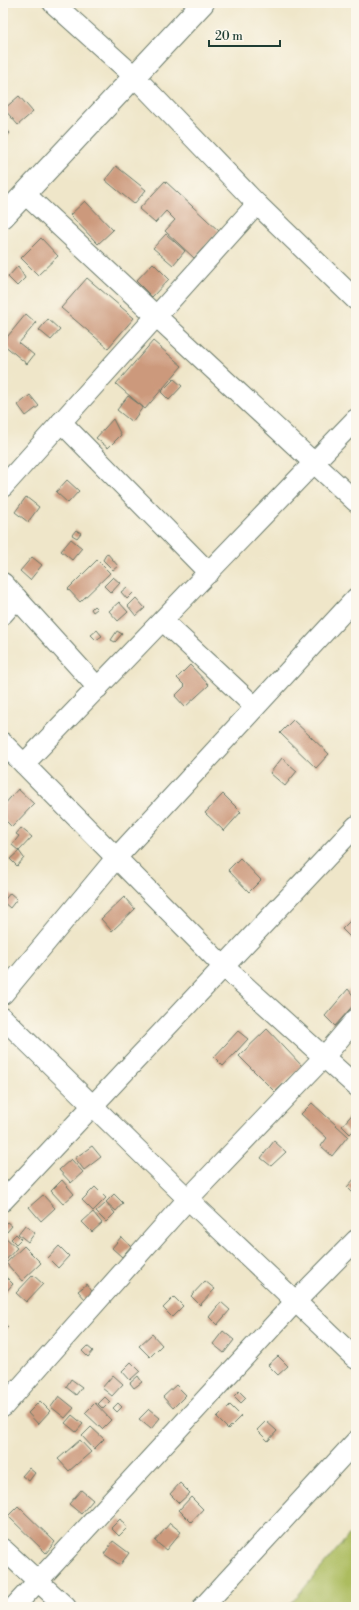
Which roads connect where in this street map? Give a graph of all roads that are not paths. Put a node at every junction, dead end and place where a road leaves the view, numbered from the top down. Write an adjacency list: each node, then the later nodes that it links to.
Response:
1 (53, 3): 3 (street)
2 (203, 3): 3 (main road)
3 (134, 76): 4 (main road); 5 (street)
4 (25, 194): 6 (main road); 8 (street)
5 (257, 204): 7 (street); 8 (street)
6 (3, 217)
7 (356, 300)
8 (155, 317): 10 (street); 11 (street)
9 (356, 419): 11 (street)
10 (61, 422): 12 (street); 14 (street)
11 (314, 463): 13 (street); 14 (street)
12 (7, 475)
13 (356, 502)
14 (209, 573): 19 (street)
15 (3, 583): 16 (street)
16 (17, 598): 18 (street); 20 (street)
17 (356, 598): 21 (street)
18 (3, 614)
19 (163, 621): 20 (street); 21 (street)
20 (98, 688): 23 (street)
21 (255, 707): 25 (street)
22 (3, 743): 23 (street)
23 (24, 764): 25 (street)
24 (356, 826): 26 (street)
25 (116, 858): 26 (street); 27 (street)
26 (223, 966): 30 (street); 32 (street)
27 (3, 994)
28 (3, 1018): 32 (street)
29 (356, 1019): 30 (street)
30 (324, 1057): 31 (street); 33 (street)
31 (356, 1086)
32 (92, 1106): 33 (street); 34 (street)
33 (188, 1199): 36 (street); 38 (street)
34 (3, 1202)
35 (356, 1240): 36 (street)
36 (296, 1301): 37 (street); 41 (street)
37 (356, 1359)
38 (3, 1407)
39 (356, 1442): 44 (street)
40 (3, 1549): 41 (street)
41 (38, 1582): 42 (street); 43 (street)
42 (14, 1607)
43 (66, 1607)
44 (203, 1607)

